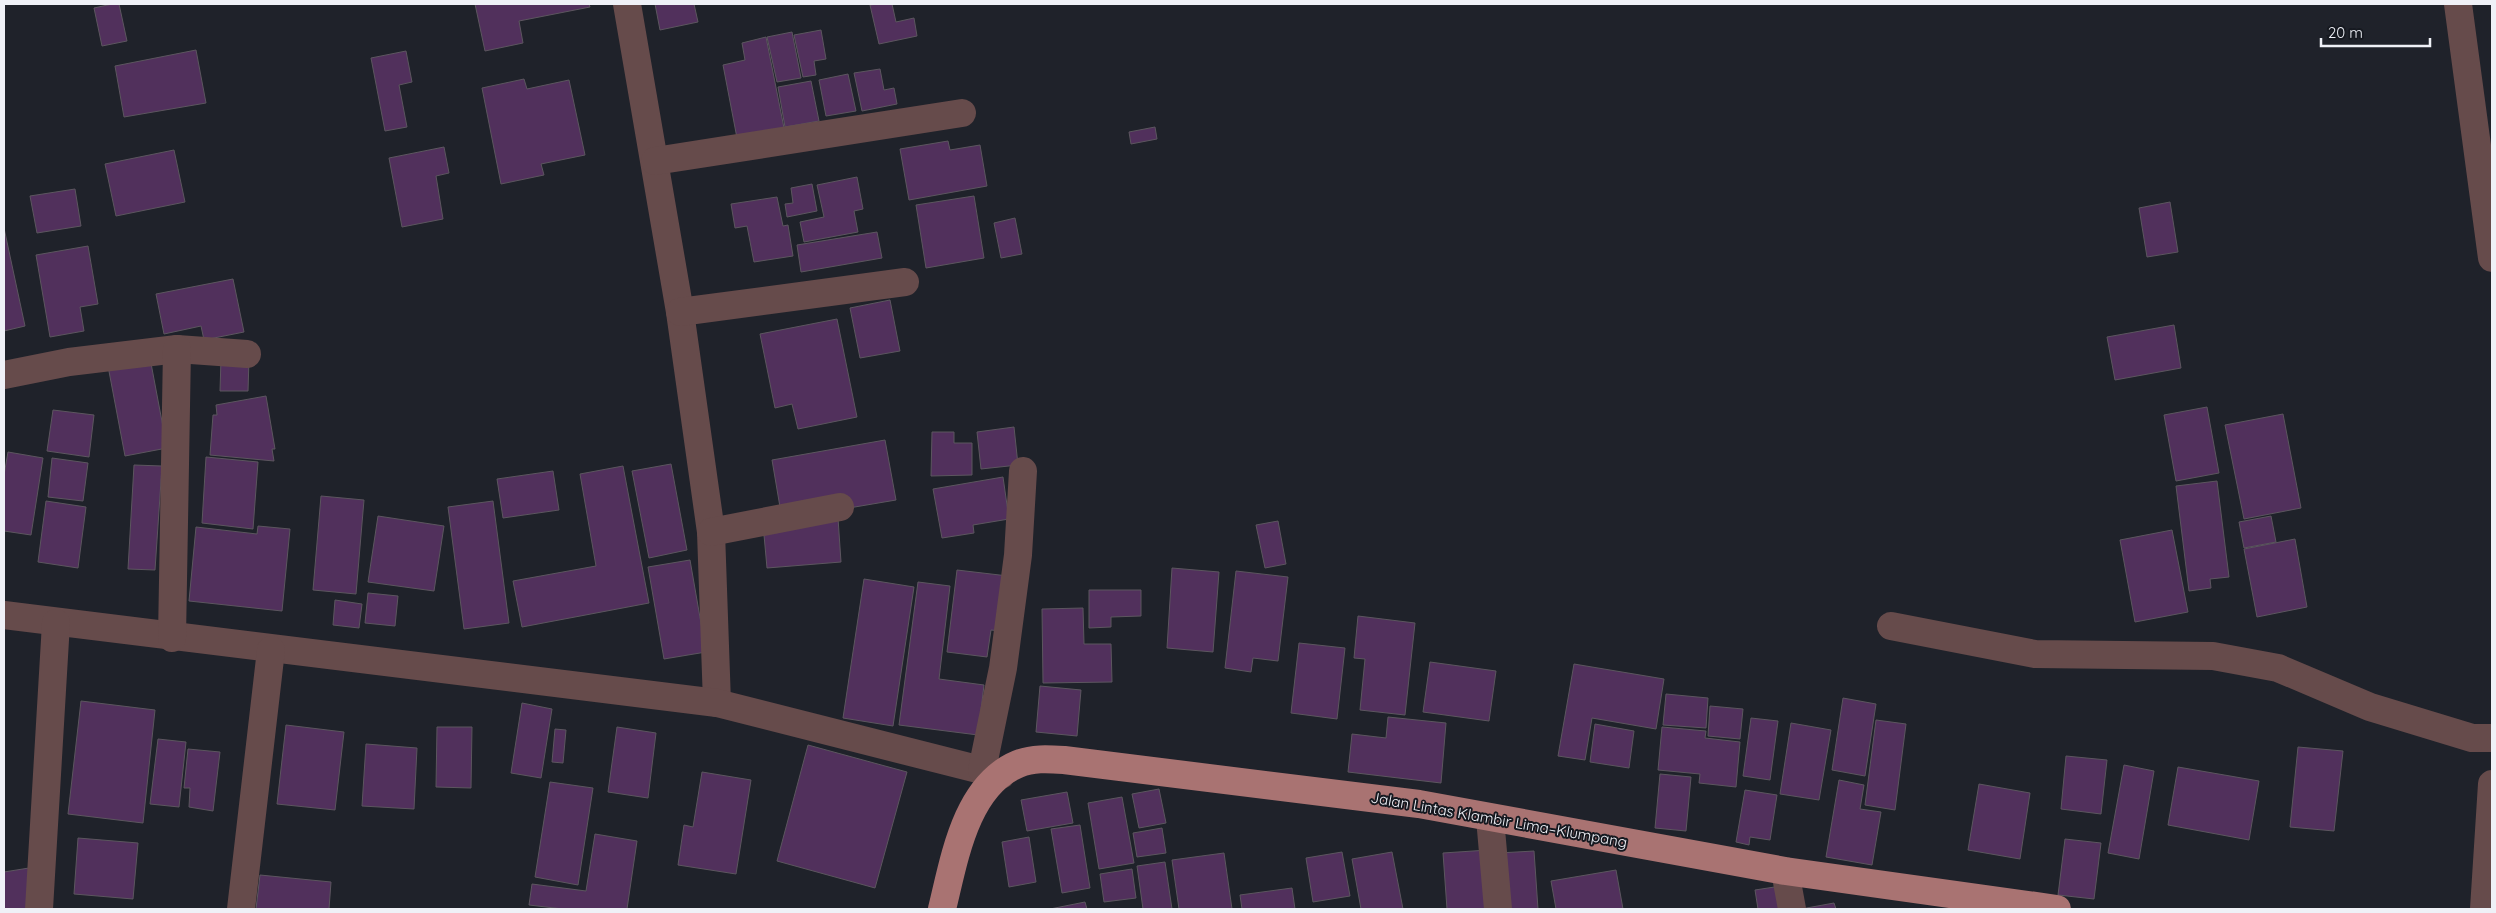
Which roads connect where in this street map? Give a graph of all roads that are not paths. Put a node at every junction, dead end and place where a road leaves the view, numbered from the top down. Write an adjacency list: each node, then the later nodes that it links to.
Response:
1 (627, 4): 4 (street)
2 (2458, 4): 5 (street)
3 (962, 113): 4 (street)
4 (655, 161): 7 (street)
5 (2492, 258)
6 (905, 282): 7 (street)
7 (680, 312): 13 (street)
8 (177, 349): 9 (street); 10 (street); 17 (street)
9 (247, 354)
10 (4, 375)
11 (1023, 471): 21 (street)
12 (840, 506): 13 (street)
13 (711, 532): 19 (street)
14 (4, 615): 15 (street)
15 (56, 623): 17 (street); 25 (street)
16 (1891, 626): 20 (street)
17 (172, 638): 18 (street)
18 (271, 650): 19 (street); 26 (street)
19 (716, 703): 21 (street)
20 (2492, 738)
21 (992, 772): 23 (main road, Jalan Lintas Klambir Lima–Klumpang); 27 (main road, Jalan Lintas Klambir Lima–Klumpang)
22 (2492, 784): 31 (street)
23 (1490, 818): 24 (main road, Jalan Lintas Klambir Lima–Klumpang); 28 (street)
24 (1785, 871): 29 (street); 30 (main road, Jalan Lintas Klambir Lima–Klumpang)
25 (39, 909)
26 (241, 909)
27 (942, 909)
28 (1498, 909)
29 (1792, 909)
30 (2057, 909)
31 (2484, 909)

